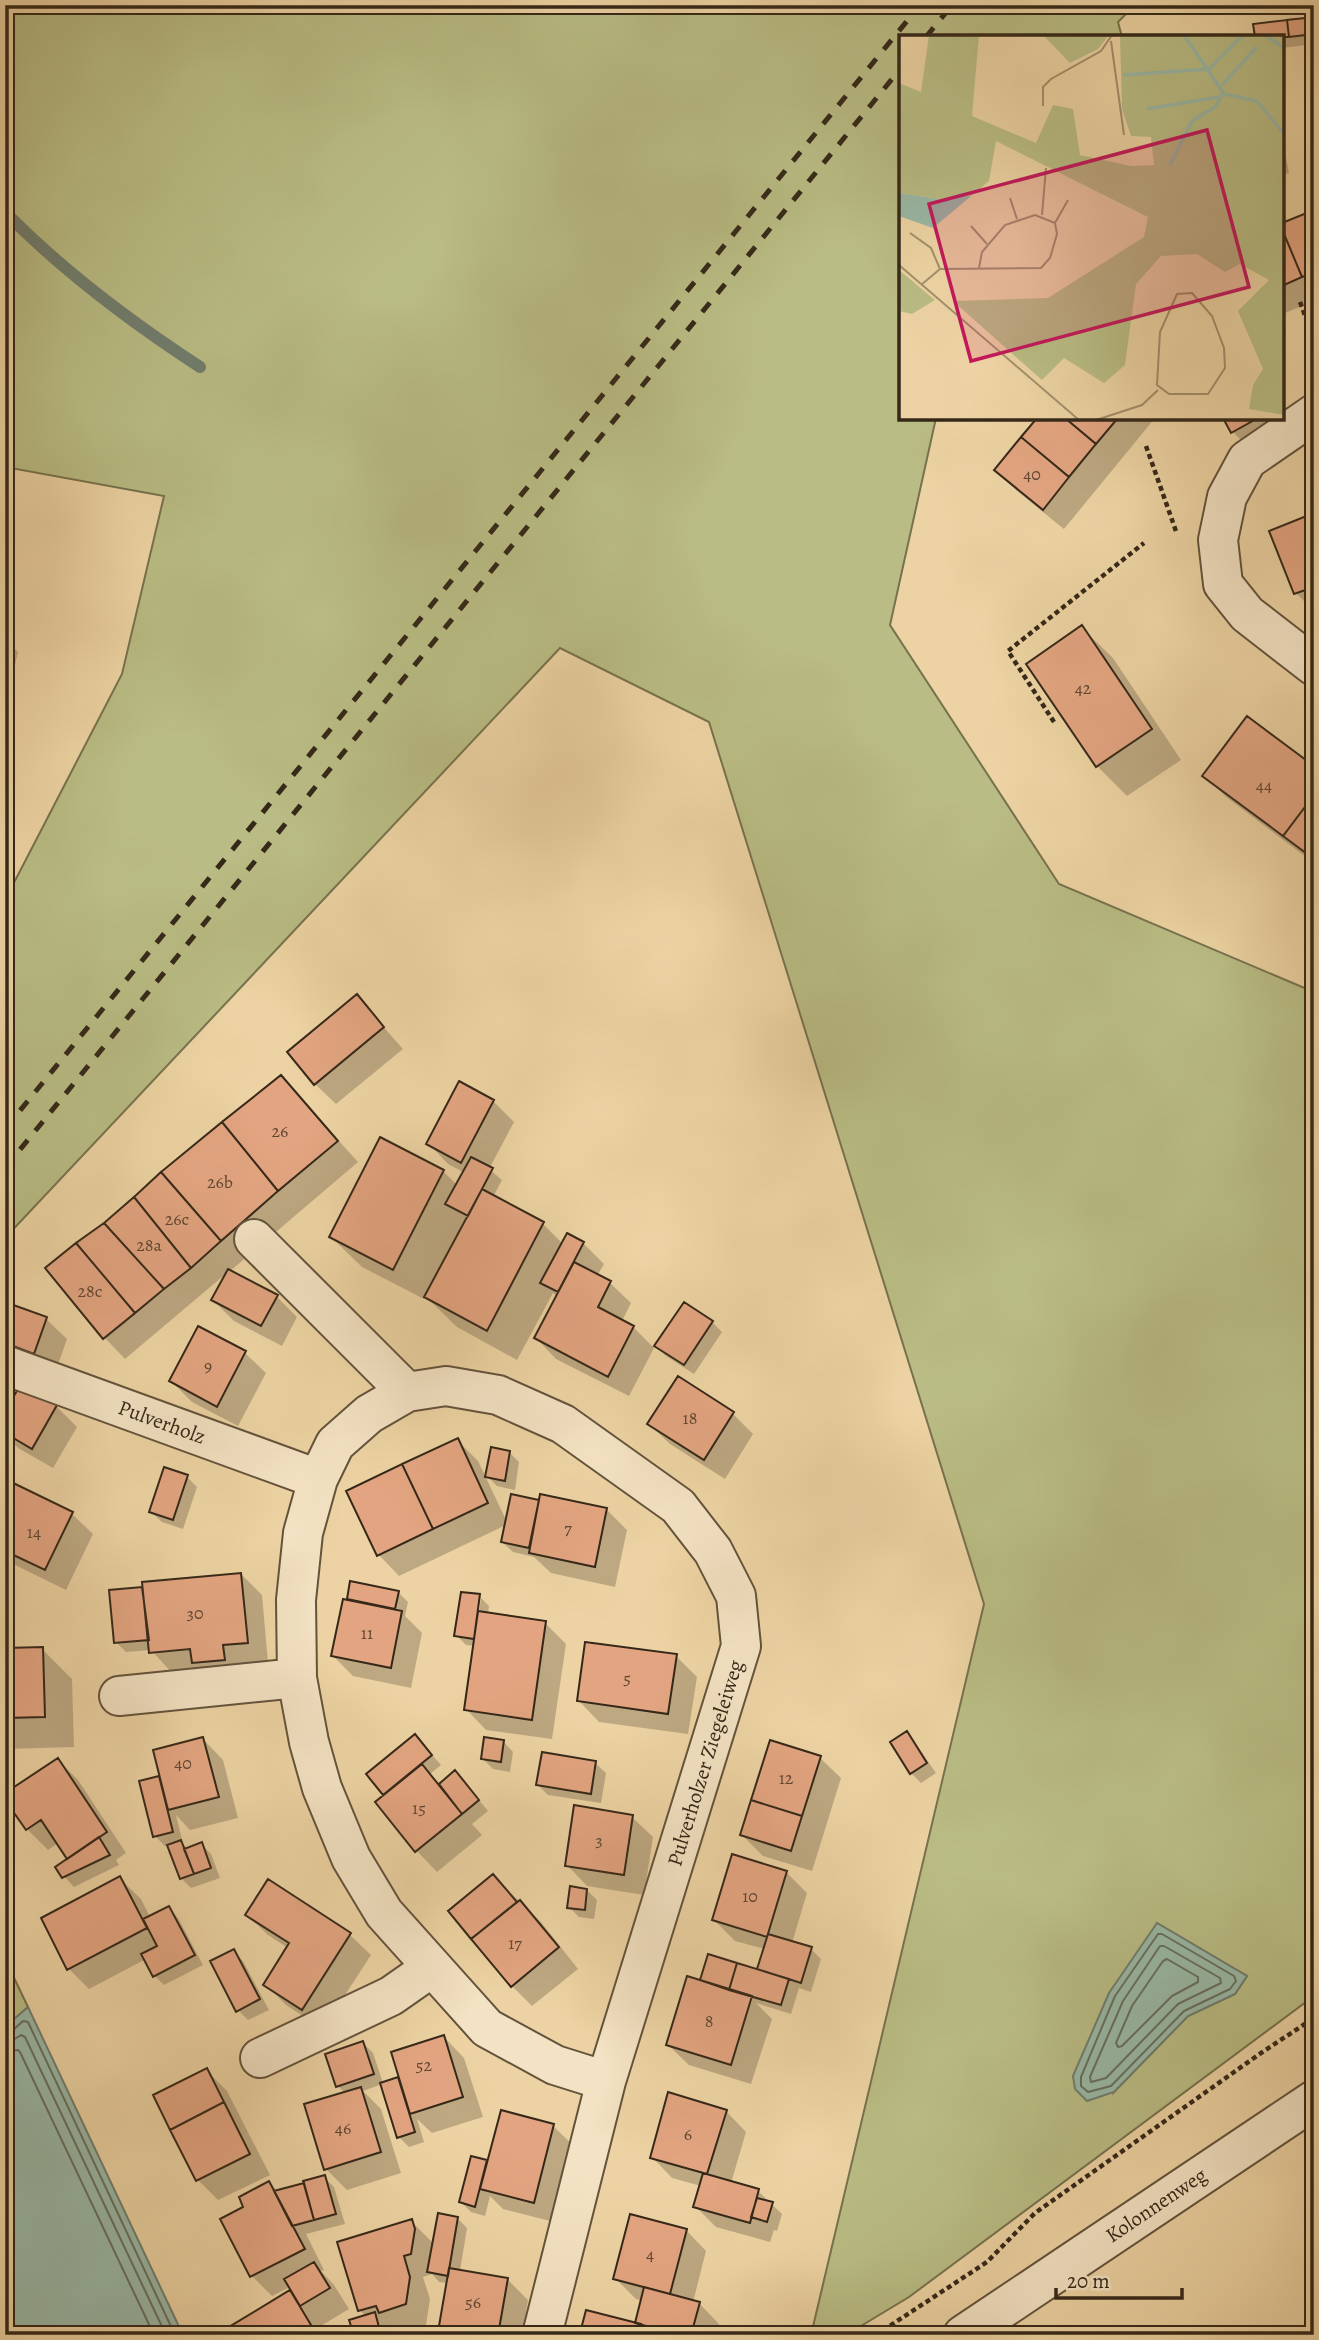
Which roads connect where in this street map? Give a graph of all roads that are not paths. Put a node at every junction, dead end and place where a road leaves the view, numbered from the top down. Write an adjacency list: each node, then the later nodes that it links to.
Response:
1 (1314, 414): 2 (street)
2 (1314, 666)
3 (254, 1239): 5 (street)
4 (5, 1365): 6 (street, Pulverholz)
5 (407, 1392): 6 (street, Pulverholzer Ziegeleiweg); 11 (street, Pulverholzer Ziegeleiweg)
6 (318, 1479): 7 (street, Pulverholzer Ziegeleiweg)
7 (297, 1678): 8 (street); 9 (street, Pulverholzer Ziegeleiweg)
8 (119, 1696)
9 (431, 1968): 10 (street); 11 (street, Pulverholzer Ziegeleiweg)
10 (260, 2058)
11 (607, 2081): 13 (street, Pulverholzer Ziegeleiweg)
12 (1314, 2100): 14 (street, Kolonnenweg)
13 (542, 2335)
14 (963, 2335)

